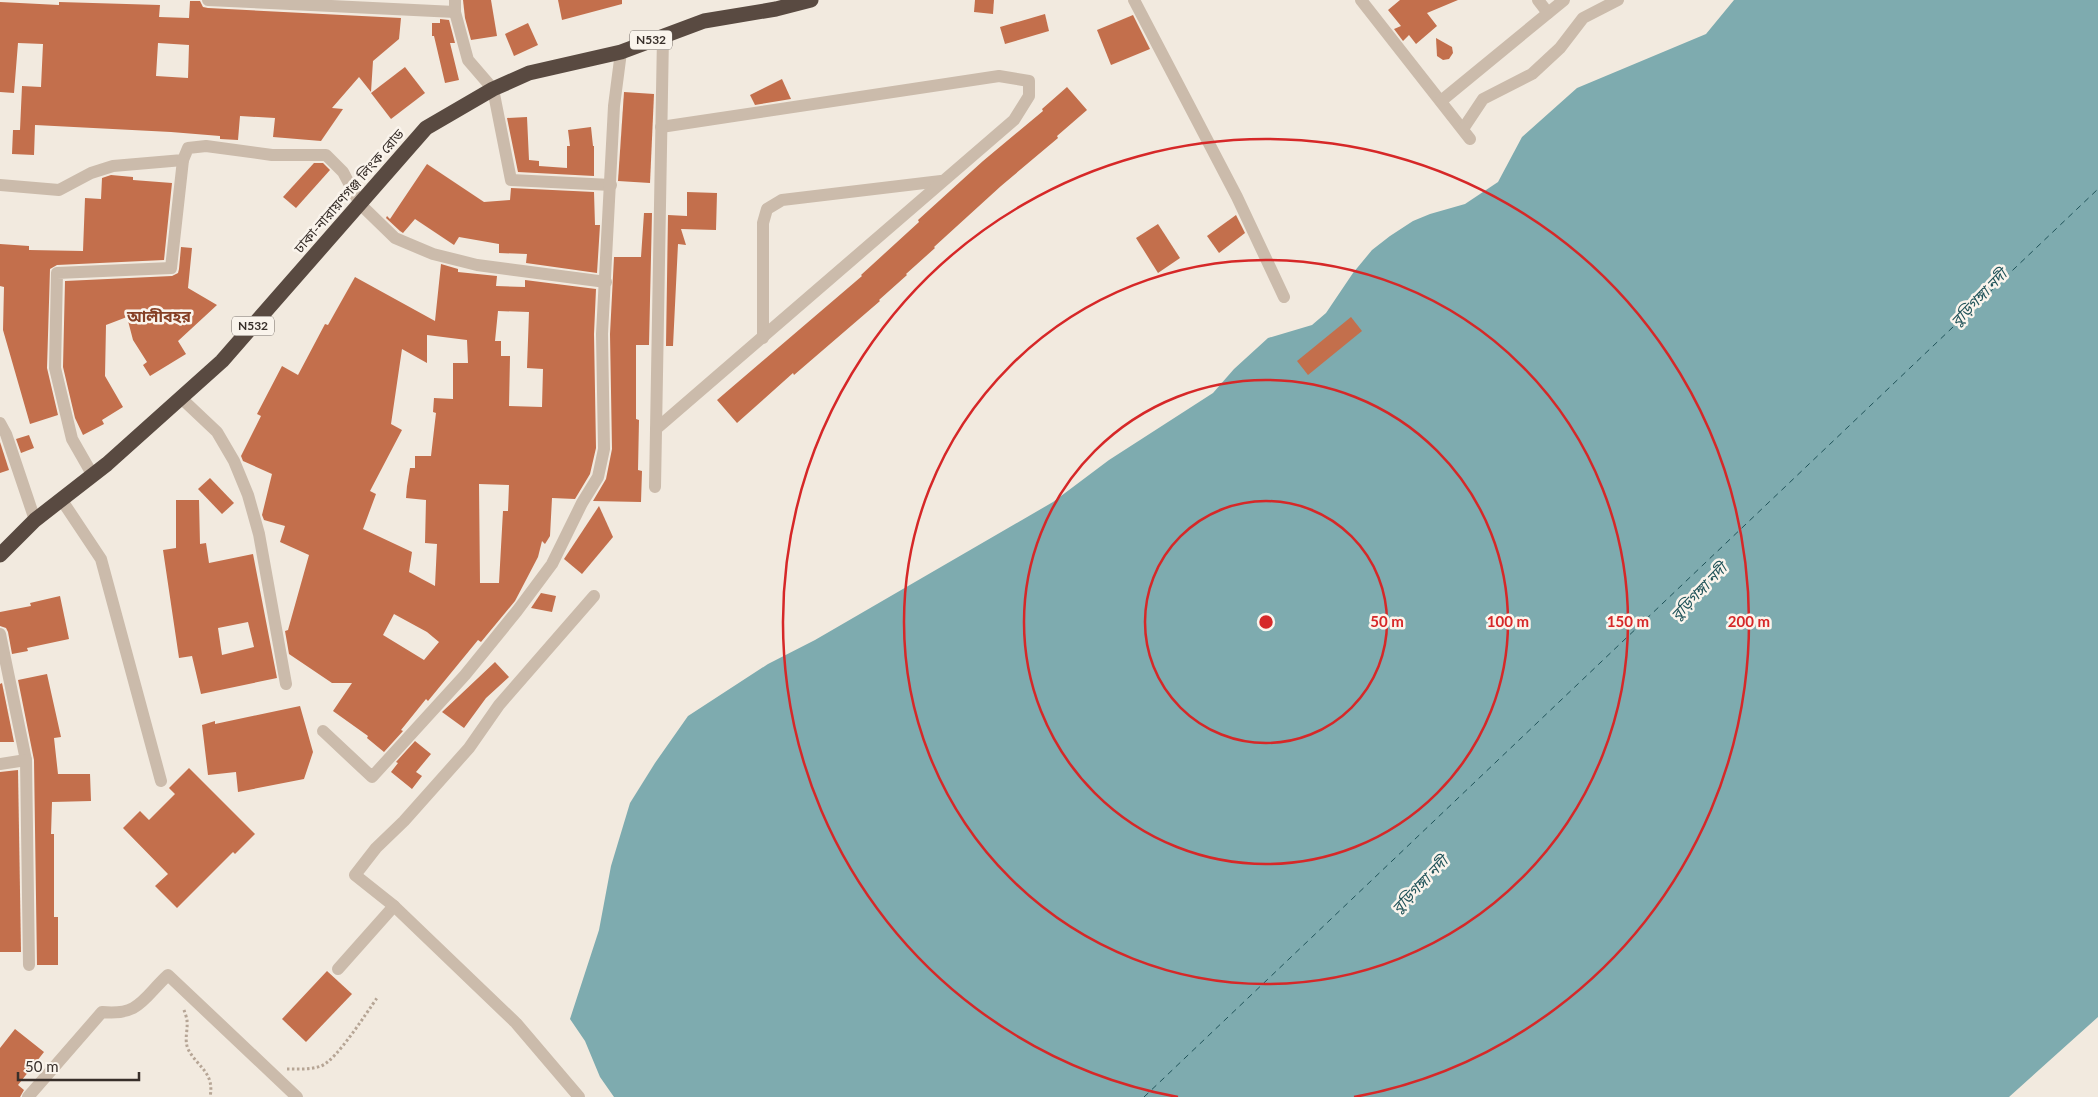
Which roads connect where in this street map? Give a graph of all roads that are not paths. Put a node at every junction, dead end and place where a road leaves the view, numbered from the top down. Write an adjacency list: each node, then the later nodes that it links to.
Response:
1 (208, 0): 9 (street)
2 (811, 0): 8 (highway, ঢাকা-নারায়ণগঞ্জ লিংক রোড / N532)
3 (1134, 0): 22 (street)
4 (1361, 0): 14 (street)
5 (1538, 0): 10 (street)
6 (1564, 0): 10 (street)
7 (1618, 0): 14 (street)
8 (776, 5): 11 (highway, ঢাকা-নারায়ণগঞ্জ লিংক রোড / N532)
9 (455, 6): 13 (street)
10 (1548, 13): 14 (street)
11 (663, 36): 12 (highway, ঢাকা-নারায়ণগঞ্জ লিংক রোড / N532); 15 (street)
12 (621, 52): 13 (highway, ঢাকা-নারায়ণগঞ্জ লিংক রোড / N532); 19 (street)
13 (493, 89): 19 (street); 20 (highway, ঢাকা-নারায়ণগঞ্জ লিংক রোড / N532)
14 (1441, 101)
15 (661, 127): 17 (street); 26 (street)
16 (183, 160): 18 (street); 20 (street); 27 (street)
17 (941, 181): 23 (street); 23 (street)
18 (0, 185)
19 (611, 185): 21 (street)
20 (360, 204): 21 (street); 24 (highway, ঢাকা-নারায়ণগঞ্জ লিংক রোড / N532)
21 (606, 282): 35 (street)
22 (1284, 297)
23 (763, 338): 26 (street)
24 (181, 398): 27 (highway, ঢাকা-নারায়ণগঞ্জ লিংক রোড / N532); 34 (street)
25 (0, 423): 30 (street)
26 (656, 429): 28 (street)
27 (92, 474): 29 (highway, ঢাকা-নারায়ণগঞ্জ লিংক রোড / N532)
28 (655, 487)
29 (61, 499): 30 (highway, ঢাকা-নারায়ণগঞ্জ লিংক রোড / N532); 38 (street)
30 (35, 520): 31 (highway, ঢাকা-নারায়ণগঞ্জ লিংক রোড / N532)
31 (0, 555)
32 (594, 596): 39 (street)
33 (0, 634): 36 (street)
34 (286, 684)
35 (322, 731)
36 (26, 760): 37 (street); 40 (street)
37 (0, 764)
38 (160, 781)
39 (394, 906): 41 (street); 44 (street)
40 (29, 965)
41 (338, 969)
42 (28, 1097): 43 (street)
43 (297, 1097)
44 (579, 1097)

